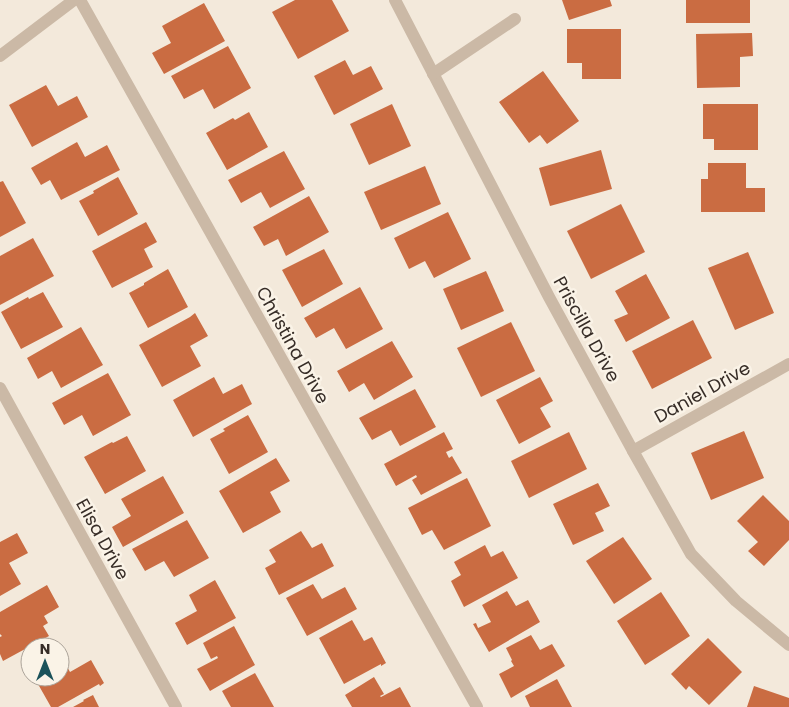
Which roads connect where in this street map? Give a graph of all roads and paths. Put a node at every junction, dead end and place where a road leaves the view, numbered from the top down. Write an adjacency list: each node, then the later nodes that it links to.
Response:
1 (74, 0): 5 (street)
2 (80, 0): 12 (street, Christina Drive)
3 (395, 0): 6 (street, Priscilla Drive)
4 (514, 19): 6 (street)
5 (0, 56)
6 (433, 74): 9 (street, Priscilla Drive)
7 (789, 364): 9 (street, Daniel Drive)
8 (0, 388): 11 (street, Elisa Drive)
9 (633, 451): 10 (street, Priscilla Drive)
10 (789, 645)
11 (176, 707)
12 (477, 707)

